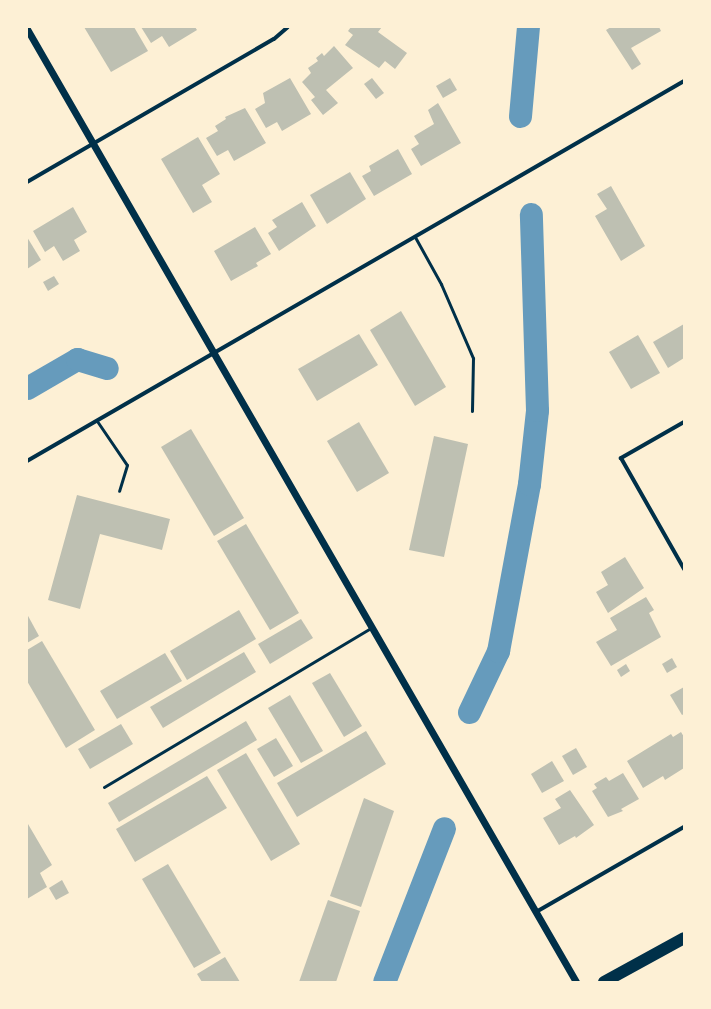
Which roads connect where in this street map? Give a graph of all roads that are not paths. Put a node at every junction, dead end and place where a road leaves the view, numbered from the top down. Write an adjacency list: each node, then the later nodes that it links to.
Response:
1 (288, 27): 4 (street)
2 (27, 29): 4 (street)
3 (684, 81): 6 (street)
4 (93, 144): 5 (street); 7 (street)
5 (27, 182)
6 (415, 237): 7 (street); 8 (lane)
7 (213, 353): 9 (street); 14 (street)
8 (472, 412)
9 (97, 421): 11 (street); 12 (lane)
10 (684, 422): 13 (street)
11 (27, 461)
12 (119, 492)
13 (684, 569)
14 (372, 627): 15 (lane); 17 (street)
15 (104, 787)
16 (684, 827): 17 (street)
17 (535, 912): 19 (street)
18 (684, 938): 20 (highway)
19 (576, 982)
20 (604, 982)

